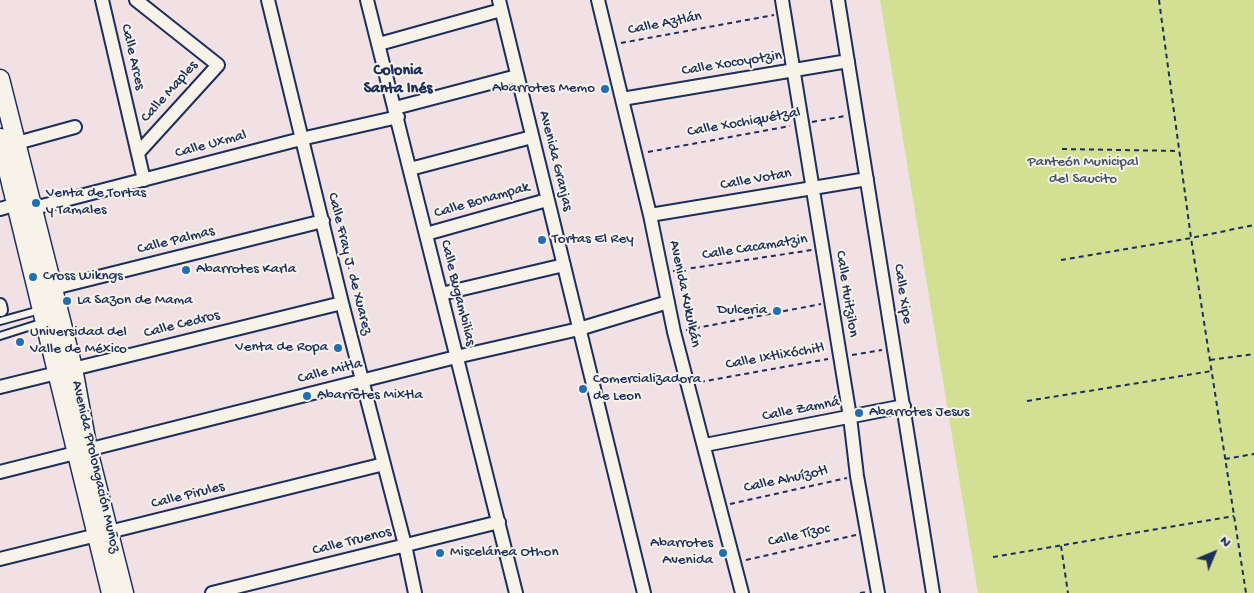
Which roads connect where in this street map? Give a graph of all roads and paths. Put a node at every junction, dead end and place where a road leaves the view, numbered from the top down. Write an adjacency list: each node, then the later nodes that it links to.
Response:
1 (102, 0): 27 (street, Calle Arces)
2 (136, 0): 27 (street, Calle Maples)
3 (268, 0): 23 (street, Calle Fray J. de Xuarez)
4 (367, 0): 11 (street, Calle Bugambilias)
5 (598, 0): 12 (street, Avenida Kukulkán)
6 (782, 0): 10 (street, Calle Huitzilon)
7 (838, 0): 13 (street, Calle Xipe)
8 (1159, 0): 26 (path)
9 (500, 5): 11 (street); 15 (street, Avenida Granjas)
10 (784, 13): 12 (path, Calle Aztlán); 14 (street, Calle Huitzilon)
11 (379, 44): 18 (street, Calle Bugambilias)
12 (610, 45): 17 (street, Avenida Kukulkán)
13 (848, 61): 14 (street, Calle Xocoyotzin); 19 (street, Calle Xipe)
14 (793, 71): 17 (street, Calle Xocoyotzin); 20 (street, Calle Huitzilon)
15 (517, 76): 18 (street, Calle Uxmal); 22 (street, Avenida Granjas)
16 (0, 79): 24 (street, Avenida Prolongación Muñoz)
17 (622, 99): 28 (street, Avenida Kukulkán)
18 (396, 112): 23 (street, Calle Uxmal); 29 (street, Calle Bugambilias)
19 (857, 114): 20 (path, Calle Xochiquétzal); 30 (street, Calle Xipe)
20 (802, 124): 28 (path, Calle Xochiquétzal); 32 (street, Calle Huitzilon)
21 (75, 127): 24 (street)
22 (532, 136): 29 (street); 33 (street, Avenida Granjas)
23 (301, 139): 31 (street, Calle Uxmal); 36 (street, Calle Fray J. de Xuarez)
24 (4, 141): 34 (street, Avenida Prolongación Muñoz)
25 (1062, 149): 26 (path)
26 (1179, 151): 39 (path)
27 (138, 152): 31 (street, Calle Arces)
28 (635, 155): 35 (street, Avenida Kukulkán)
29 (410, 169): 38 (street, Calle Bugambilias)
30 (867, 179): 32 (street, Calle Votan); 56 (street, Calle Xipe)
31 (144, 180): 34 (street, Calle Uxmal)
32 (812, 188): 35 (street, Calle Votan); 40 (street, Calle Huitzilon)
33 (548, 200): 38 (street, Calle Bonampak); 42 (street, Avenida Granjas)
34 (17, 207): 44 (street, Avenida Prolongación Muñoz)
35 (650, 215): 43 (street, Avenida Kukulkán)
36 (323, 221): 44 (street, Calle Palmas); 48 (street, Calle Fray J. de Xuarez)
37 (1254, 225): 39 (path)
38 (426, 234): 45 (street, Calle Bugambilias)
39 (1191, 238): 41 (path); 60 (path)
40 (822, 249): 43 (path, Calle Cacamatzin); 47 (street, Calle Huitzilon)
41 (1061, 260)
42 (564, 265): 45 (street); 52 (street, Avenida Granjas)
43 (662, 273): 46 (street, Avenida Kukulkán)
44 (45, 290): 50 (street, Avenida Prolongación Muñoz); 61 (street, Avenida Prolongación Muñoz)
45 (441, 294): 58 (street, Calle Bugambilias)
46 (668, 302): 52 (street, Calle Mitla); 54 (street, Avenida Kukulkán)
47 (830, 302): 54 (path); 59 (street, Calle Huitzilon)
48 (342, 303): 61 (street, Calle Cedros); 63 (street, Calle Fray J. de Xuarez)
49 (0, 312): 51 (lane)
50 (43, 315): 51 (lane); 53 (lane); 61 (street, Avenida Prolongación Muñoz)
51 (13, 318): 53 (lane)
52 (579, 329): 58 (street, Calle Mitla); 91 (street, Avenida Granjas)
53 (17, 330): 55 (lane)
54 (674, 332): 64 (street, Avenida Kukulkán)
55 (0, 336)
56 (894, 348): 59 (path, Calle Ixtlixóchitl); 67 (street, Calle Xipe)
57 (1254, 354): 60 (path)
58 (456, 357): 63 (street, Calle Mitla); 78 (street, Calle Bugambilias)
59 (840, 357): 64 (path, Calle Ixtlixóchitl); 68 (street, Calle Huitzilon)
60 (1210, 360): 62 (path)
61 (64, 370): 65 (street, Calle Cedros); 70 (street, Avenida Prolongación Muñoz)
62 (1212, 371): 66 (path); 72 (path)
63 (362, 381): 70 (street, Calle Mitla); 73 (street, Calle Fray J. de Xuarez)
64 (688, 384): 69 (street, Avenida Kukulkán)
65 (0, 387)
66 (1027, 401)
67 (904, 406): 68 (street, Calle Zamná); 94 (street, Calle Xipe)
68 (850, 417): 69 (street, Calle Zamná); 75 (street, Calle Huitzilon)
69 (705, 445): 76 (street, Avenida Kukulkán)
70 (82, 451): 74 (street, Calle Mitla); 80 (street, Avenida Prolongación Muñoz)
71 (1254, 454): 72 (path)
72 (1225, 459): 77 (path)
73 (384, 464): 80 (street, Calle Pirules); 82 (street, Calle Fray J. de Xuarez)
74 (0, 472)
75 (857, 476): 76 (path, Calle Ahuízotl); 79 (street, Calle Huitzilon)
76 (721, 506): 85 (street, Avenida Kukulkán)
77 (1234, 516): 81 (path); 96 (path)
78 (499, 522): 82 (street, Calle Truenos); 90 (street, Calle Bugambilias)
79 (868, 532): 85 (path, Calle Tízoc); 93 (street, Calle Huitzilon)
80 (103, 534): 84 (street, Calle Pirules); 86 (street, Avenida Prolongación Muñoz); 87 (street, Avenida Prolongación Muñoz)
81 (1061, 545): 83 (path); 95 (path)
82 (405, 546): 88 (street, Calle Truenos); 89 (street, Calle Fray J. de Xuarez)
83 (993, 556)
84 (0, 559)
85 (734, 562): 92 (street, Avenida Kukulkán)
86 (111, 593)
87 (124, 593)
88 (212, 593)
89 (415, 593)
90 (516, 593)
91 (644, 593)
92 (742, 593)
93 (878, 593)
94 (933, 593)
95 (1068, 593)
96 (1246, 593)

